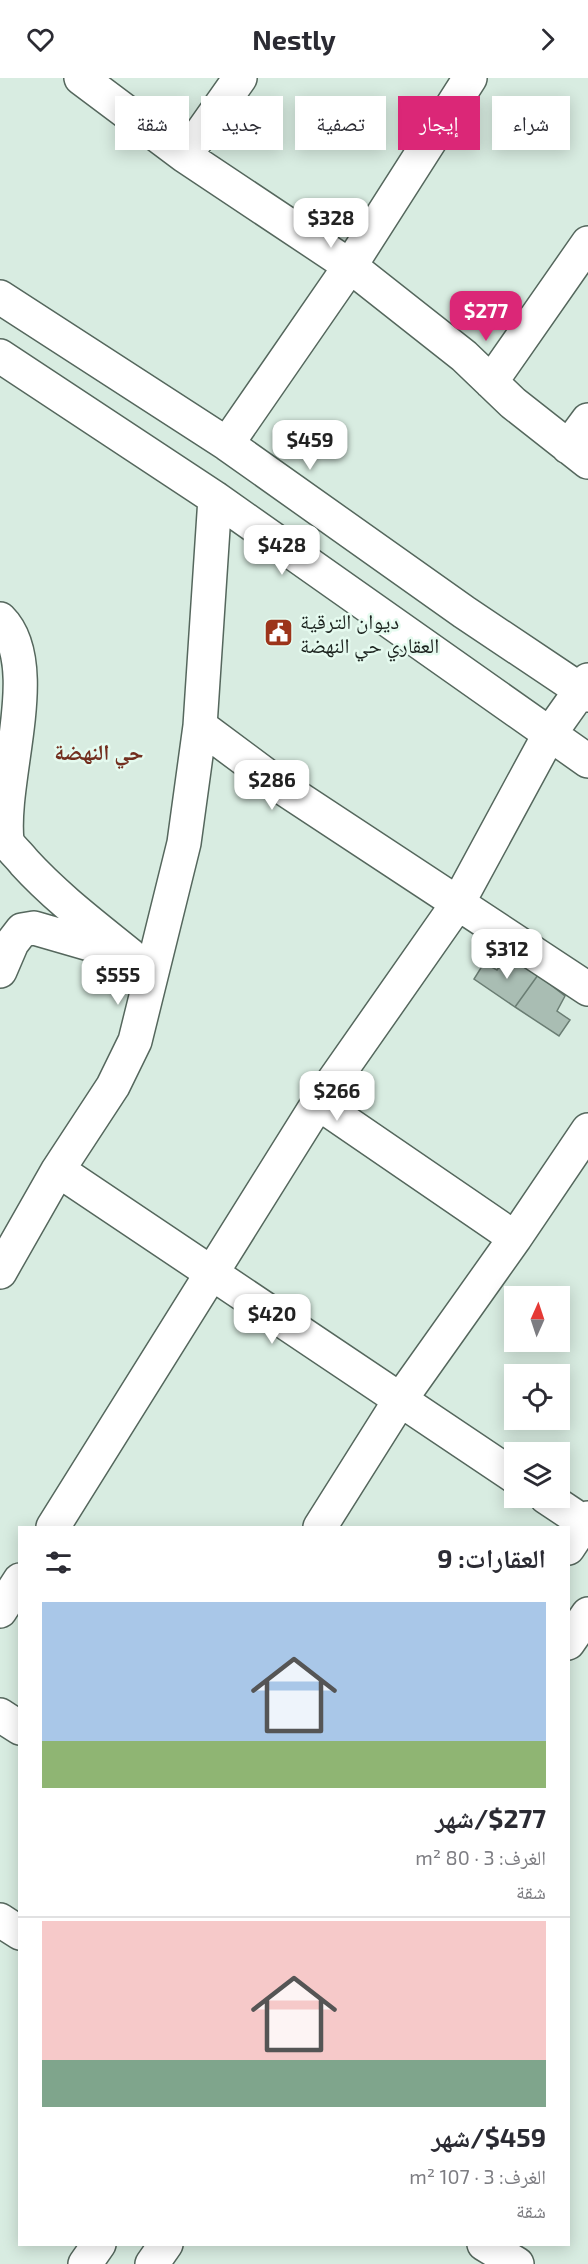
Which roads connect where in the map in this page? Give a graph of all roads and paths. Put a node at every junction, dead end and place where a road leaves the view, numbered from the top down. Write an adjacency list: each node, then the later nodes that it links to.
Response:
1 (81, 78): 4 (street)
2 (240, 78): 4 (street)
3 (470, 78): 6 (street)
4 (185, 156): 6 (street)
5 (588, 243): 9 (street)
6 (350, 266): 9 (street); 11 (street)
7 (0, 297): 11 (street)
8 (0, 356): 13 (street)
9 (491, 382): 12 (street)
10 (588, 420): 12 (street)
11 (227, 444): 15 (street)
12 (578, 454)
13 (215, 498): 16 (street); 17 (street)
14 (0, 619): 20 (street)
15 (586, 689): 17 (street)
16 (200, 726): 19 (street); 20 (street)
17 (549, 735): 18 (street); 19 (street)
18 (588, 761)
19 (458, 903): 22 (street); 23 (street)
20 (142, 959): 21 (street); 25 (street)
21 (0, 971)
22 (588, 989)
23 (318, 1103): 26 (street); 28 (street)
24 (588, 1130): 26 (street)
25 (58, 1170): 27 (street); 28 (street)
26 (515, 1238): 29 (street)
27 (0, 1272)
28 (212, 1275): 29 (street); 32 (street)
29 (400, 1400): 30 (street); 33 (street)
30 (504, 1469)
31 (558, 1508): 34 (street)
32 (54, 1526)
33 (321, 1526)
34 (580, 1529)
35 (18, 1583): 36 (street)
36 (0, 1611)
37 (588, 1614): 38 (street)
38 (570, 1640)
39 (0, 1715): 40 (street)
40 (18, 1727)
41 (0, 1920): 42 (street)
42 (18, 1932)
43 (98, 2246): 46 (street)
44 (165, 2246): 47 (street)
45 (487, 2246): 48 (street)
46 (85, 2264)
47 (152, 2264)
48 (517, 2264)

